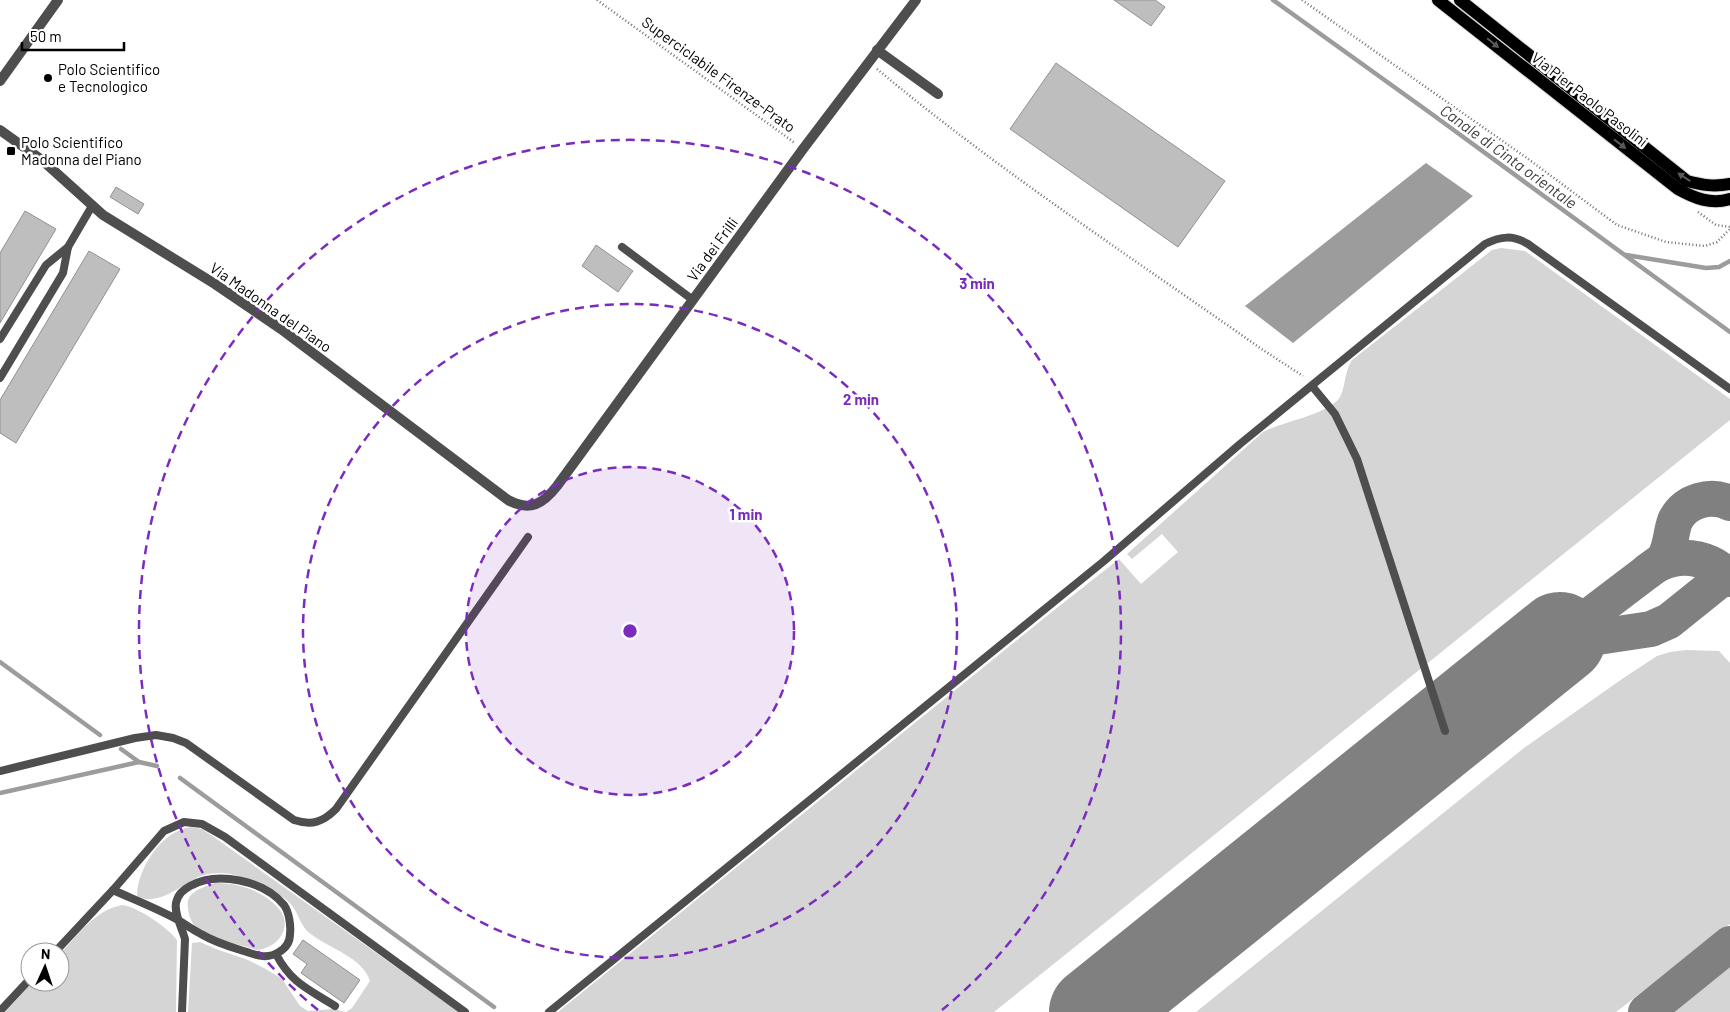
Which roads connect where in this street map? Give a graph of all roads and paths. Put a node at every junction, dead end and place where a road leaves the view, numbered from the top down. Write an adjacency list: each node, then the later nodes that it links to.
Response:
1 (58, 0): 9 (street)
2 (597, 0): 12 (path, Superciclabile Firenze-Prato)
3 (916, 0): 7 (street, Via dei Frilli)
4 (1302, 0): 16 (path)
5 (1438, 0): 14 (main road, Via Pier Paolo Pasolini, one-way to 14)
6 (1460, 0): 13 (main road, Via Pier Paolo Pasolini, one-way to 6)
7 (877, 50): 8 (street, Via dei Frilli); 10 (street)
8 (868, 61): 12 (street, Via dei Frilli); 21 (path)
9 (0, 80)
10 (938, 94)
11 (0, 130): 15 (street, Via Madonna del Piano)
12 (803, 149): 19 (street, Via dei Frilli)
13 (1730, 184)
14 (1730, 199)
15 (92, 206): 17 (lane); 25 (street, Via Madonna del Piano)
16 (1730, 228)
17 (68, 247): 20 (lane); 22 (lane)
18 (622, 247): 19 (lane)
19 (693, 300): 25 (street, Via dei Frilli)
20 (0, 338)
21 (1303, 376)
22 (0, 378)
23 (1312, 386): 24 (lane); 27 (lane); 38 (lane)
24 (1730, 390)
25 (527, 506)
26 (528, 537): 28 (lane)
27 (1445, 731)
28 (0, 771)
29 (113, 890): 30 (lane); 31 (lane); 37 (lane)
30 (179, 921): 32 (lane); 32 (lane); 36 (lane)
31 (64, 942)
32 (276, 954): 34 (lane)
33 (20, 990): 35 (lane)
34 (335, 1006)
35 (0, 1011)
36 (182, 1012)
37 (465, 1012)
38 (549, 1012)

